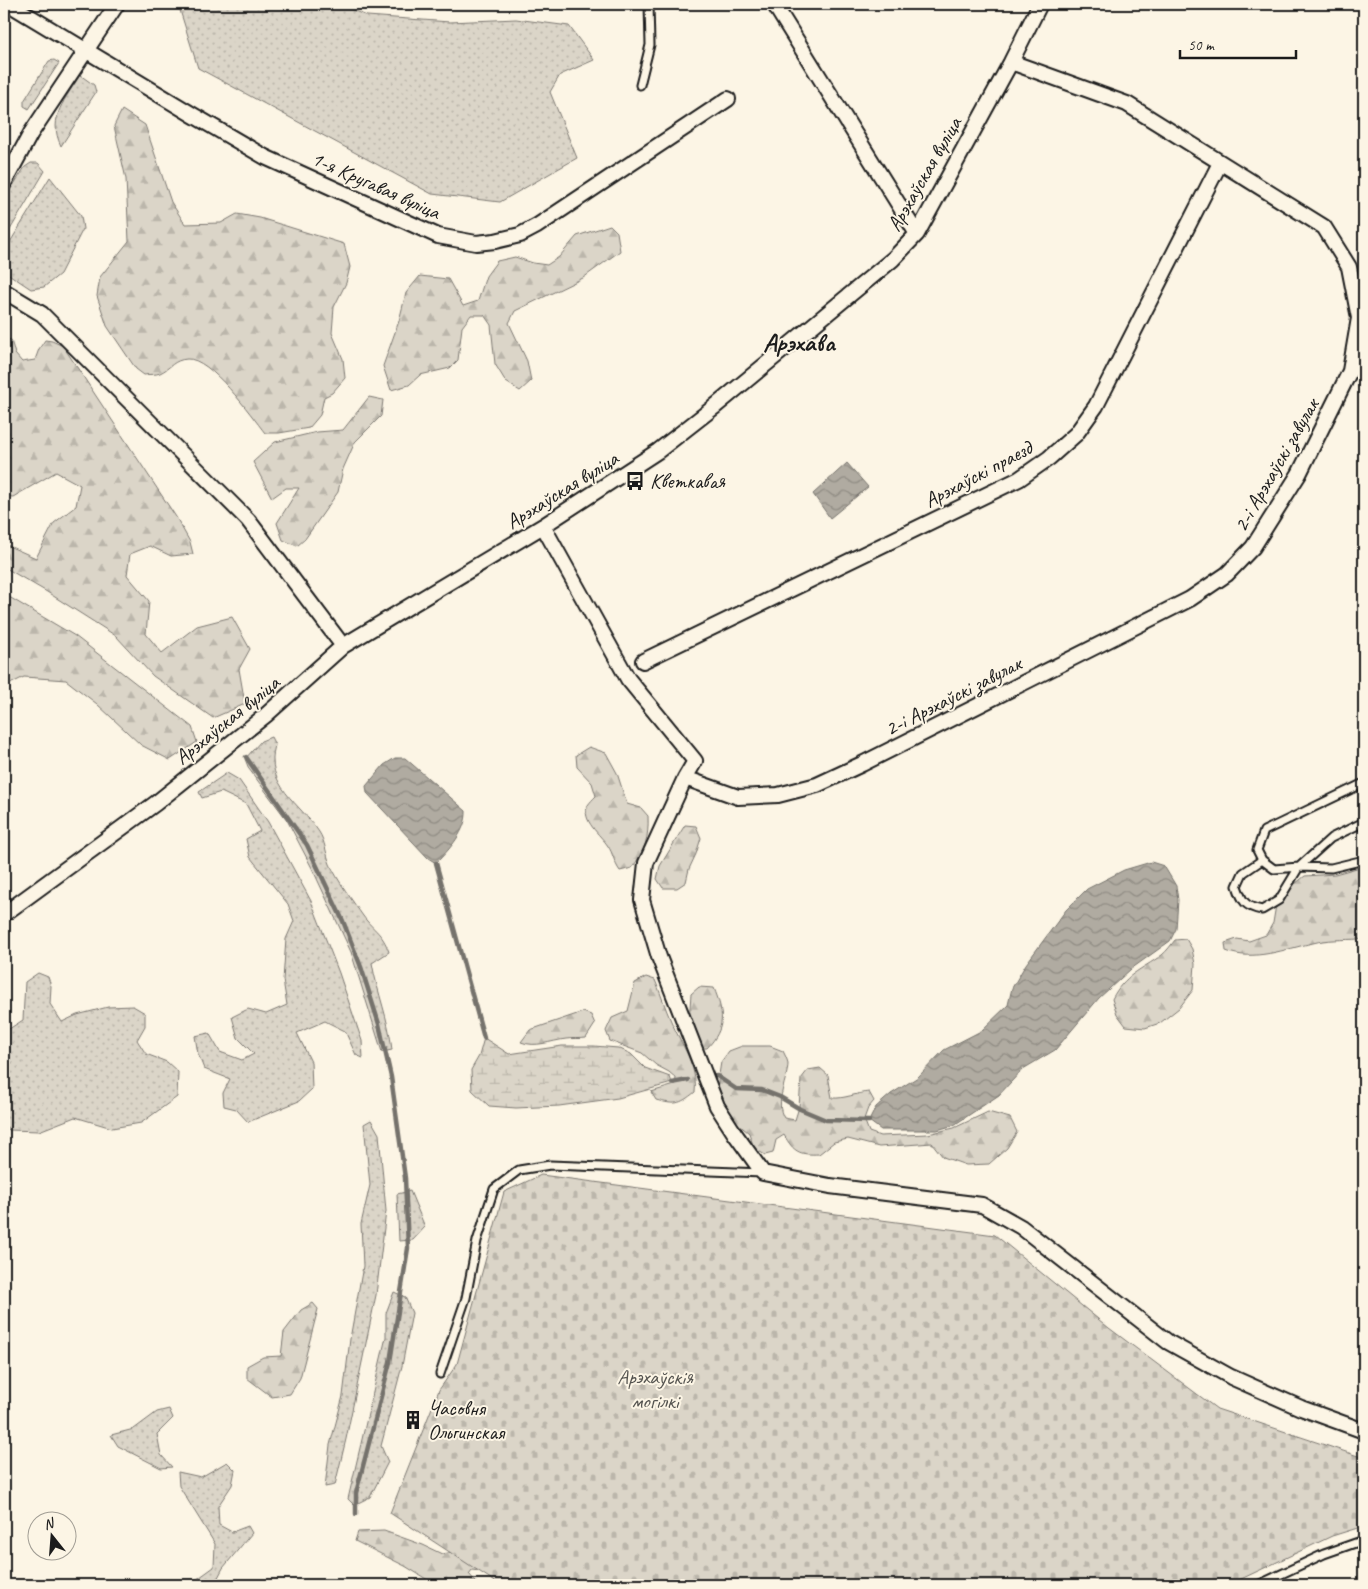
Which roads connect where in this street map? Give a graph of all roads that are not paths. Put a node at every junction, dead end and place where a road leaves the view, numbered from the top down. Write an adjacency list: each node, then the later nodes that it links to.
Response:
1 (10, 4): 6 (street, 1-я Кругавая вуліца)
2 (117, 4): 6 (street)
3 (649, 4): 8 (lane)
4 (774, 4): 12 (street)
5 (1040, 4): 7 (street, Арэхаўская вуліца)
6 (86, 50): 9 (street, 1-я Кругавая вуліца); 11 (street)
7 (1011, 62): 10 (street, 2-і Арэхаўскі завулак); 12 (street, Арэхаўская вуліца)
8 (640, 85)
9 (728, 99)
10 (1220, 163): 16 (street, Арэхаўскі праезд); 17 (street, 2-і Арэхаўскі завулак)
11 (4, 182)
12 (916, 234): 14 (street, Арэхаўская вуліца)
13 (4, 291): 15 (street)
14 (543, 526): 15 (street, Арэхаўская вуліца); 17 (street)
15 (343, 646): 23 (street, Арэхаўская вуліца)
16 (642, 661)
17 (685, 778): 24 (street)
18 (1364, 783): 20 (lane)
19 (1364, 822): 22 (lane)
20 (1262, 860): 22 (lane); 22 (lane)
21 (1364, 860): 22 (lane)
22 (1299, 867)
23 (4, 914)
24 (763, 1172): 25 (lane); 26 (street)
25 (440, 1374)
26 (1364, 1431)
27 (1364, 1540): 28 (lane)
28 (1258, 1585)

